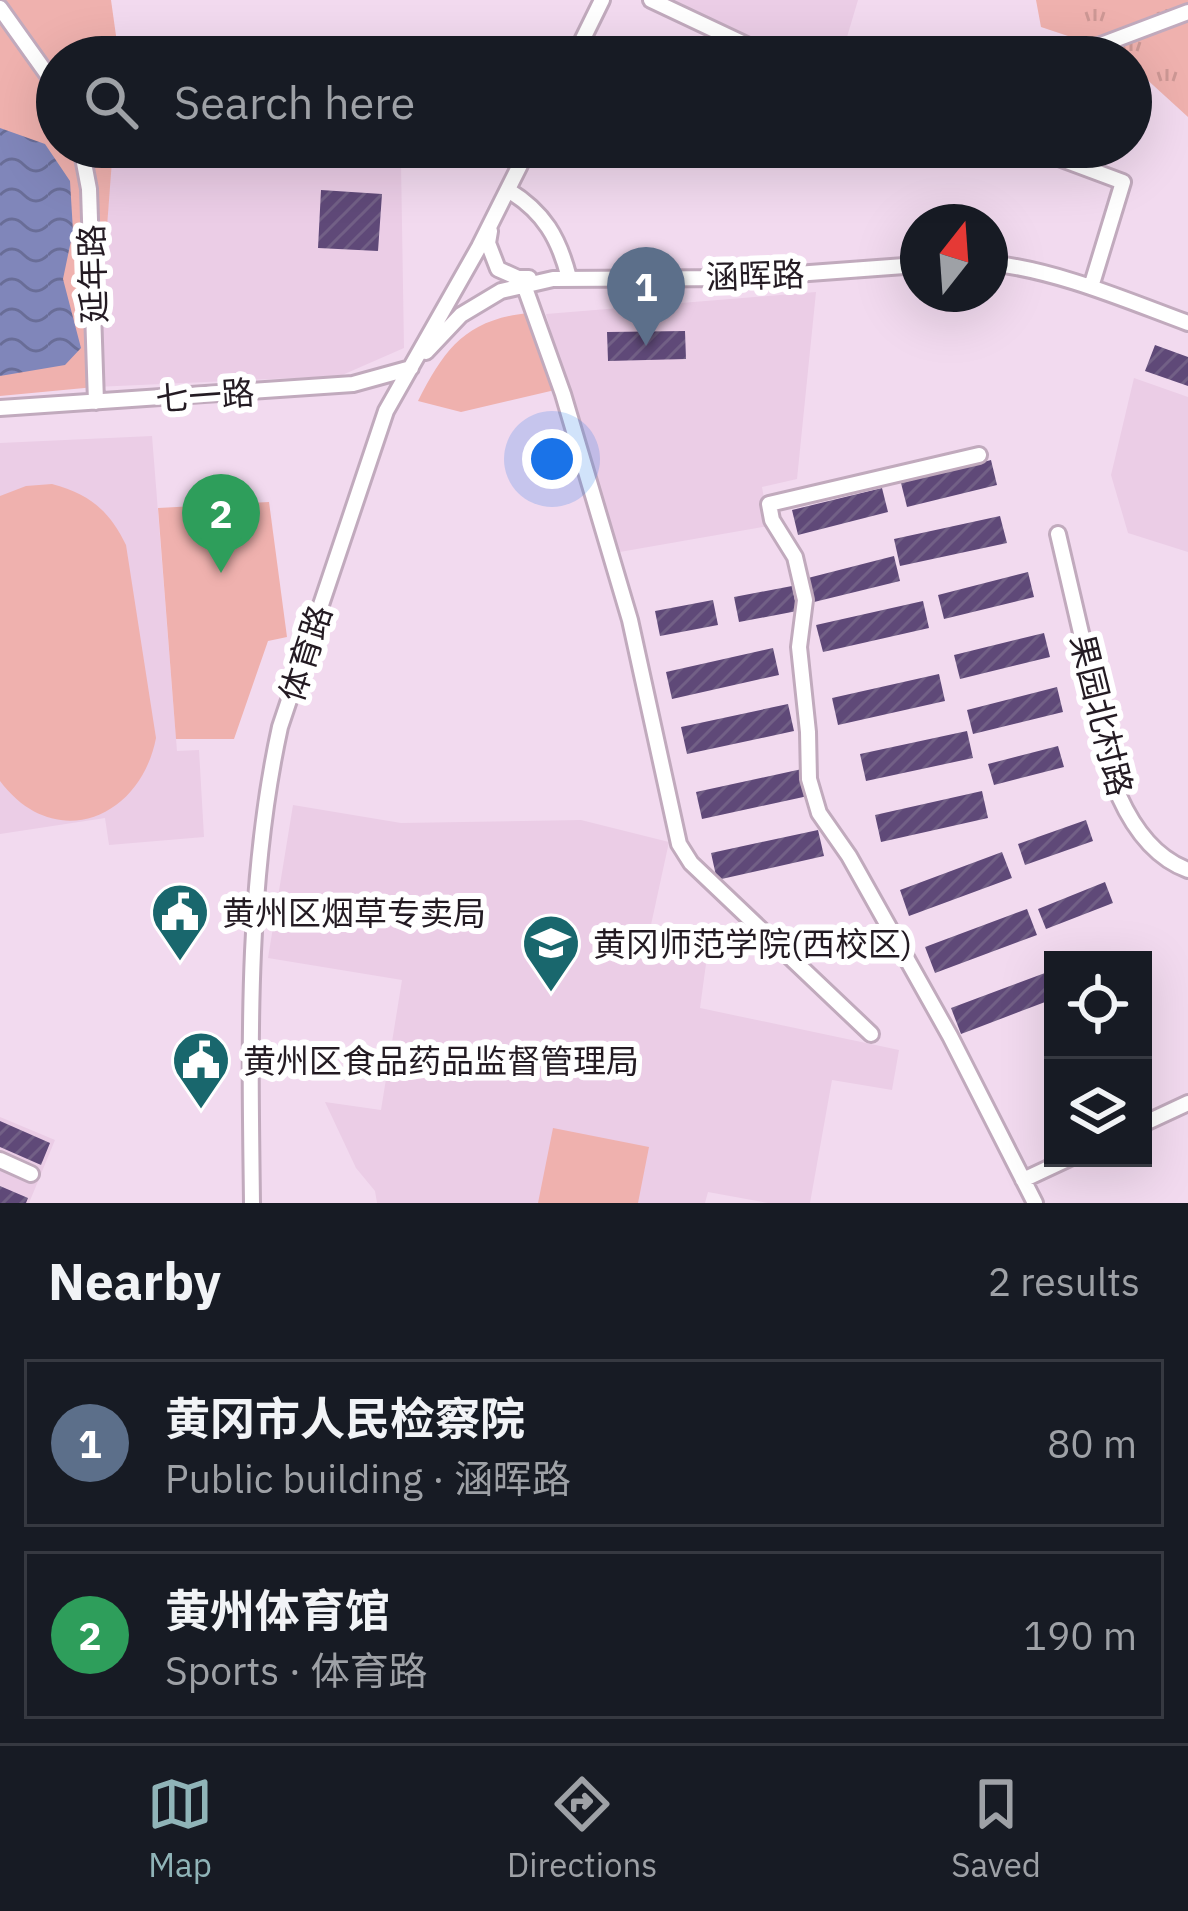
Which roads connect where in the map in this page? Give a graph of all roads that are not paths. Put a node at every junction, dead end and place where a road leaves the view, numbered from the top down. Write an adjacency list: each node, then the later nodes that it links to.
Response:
1 (602, 0): 5 (street)
2 (651, 0): 6 (street)
3 (0, 8): 8 (street)
4 (1188, 13): 7 (street)
5 (584, 36)
6 (727, 36)
7 (1126, 36)
8 (36, 59)
9 (85, 168): 21 (street, 延年路)
10 (519, 168): 12 (street, 体育路)
11 (1085, 168): 18 (street)
12 (508, 190): 13 (street, 体育路); 16 (street)
13 (493, 221): 16 (street); 20 (street, 体育路)
14 (1008, 265): 18 (street)
15 (900, 266): 16 (street, 涵晖路)
16 (561, 279): 17 (street, 涵晖路)
17 (524, 285): 20 (street, 涵晖路); 26 (street)
18 (1091, 286): 19 (street)
19 (1188, 322)
20 (408, 371): 21 (street, 七一路); 33 (street, 体育路)
21 (96, 402): 22 (street, 七一路)
22 (0, 408)
23 (979, 455): 32 (street)
24 (1058, 534): 25 (street, 果园北村路)
25 (1188, 871)
26 (871, 1034)
27 (1188, 1103): 28 (street)
28 (1152, 1120)
29 (0, 1160): 31 (street)
30 (1051, 1167): 32 (street)
31 (32, 1174)
32 (1023, 1180): 34 (street)
33 (252, 1203)
34 (1035, 1203)

